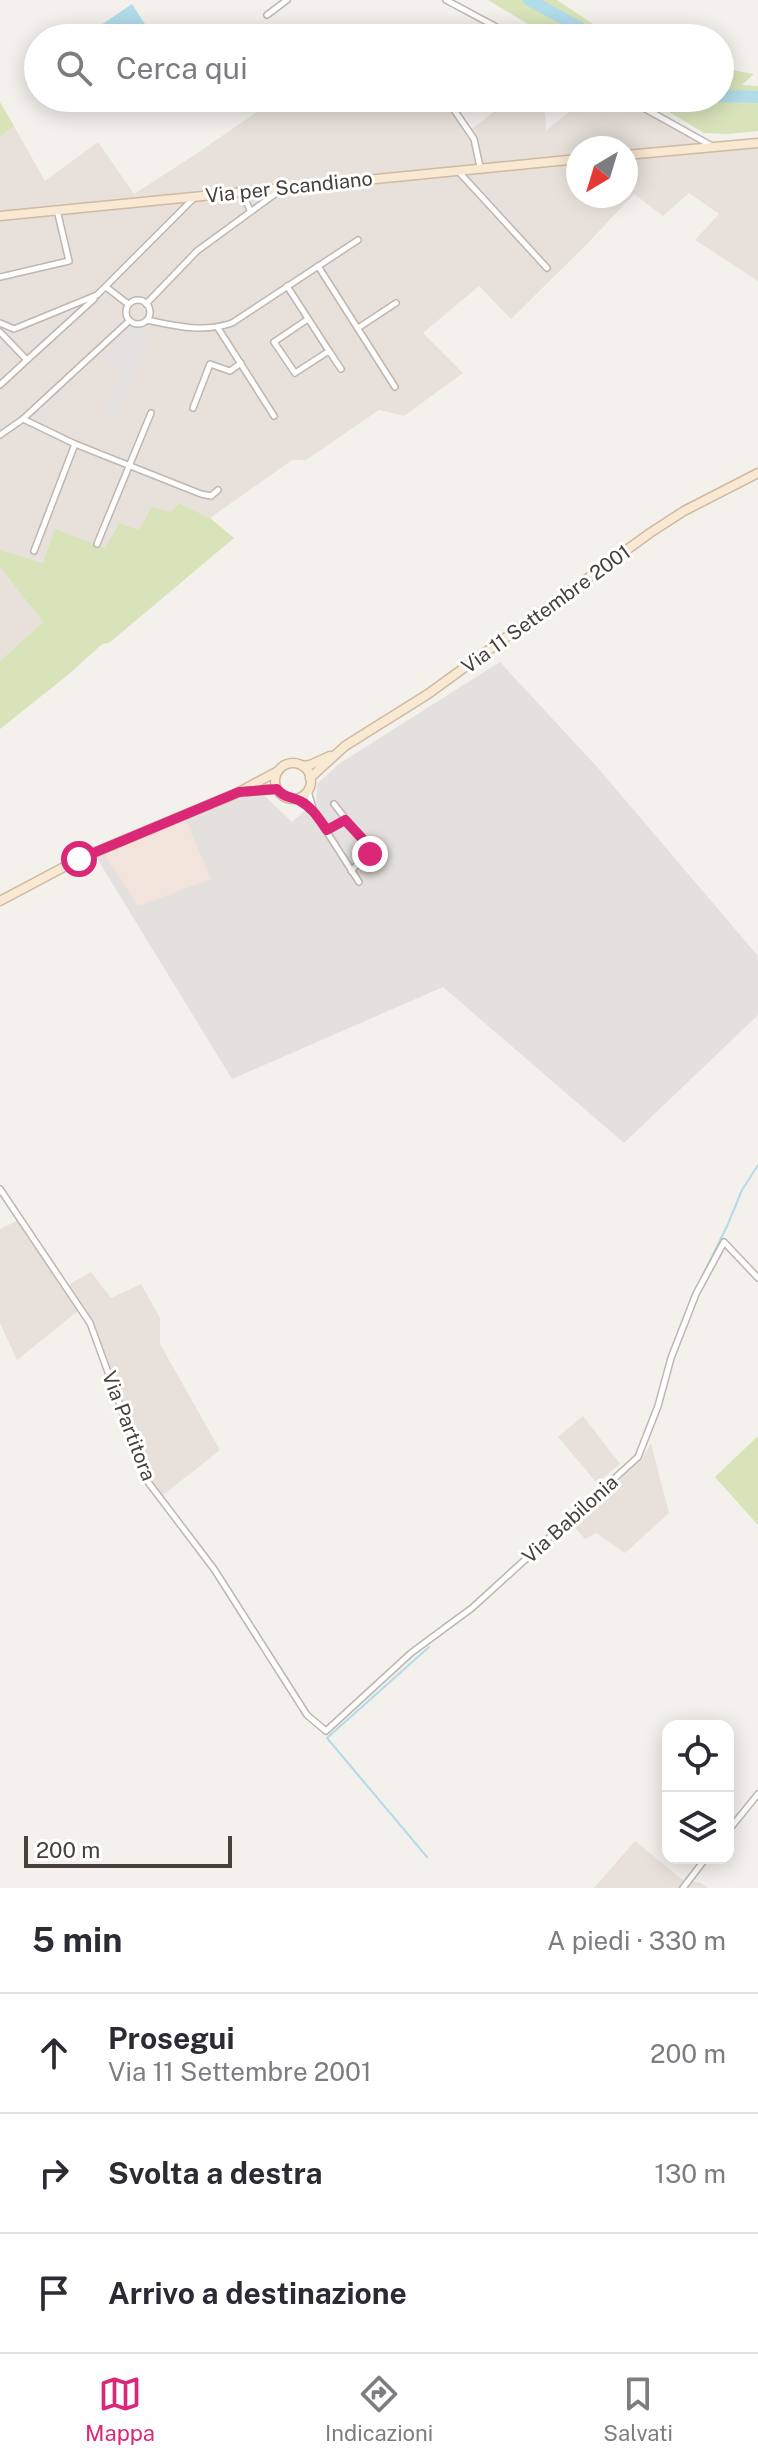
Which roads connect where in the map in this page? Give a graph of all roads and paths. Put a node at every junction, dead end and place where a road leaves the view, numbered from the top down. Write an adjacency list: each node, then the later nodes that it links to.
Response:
1 (287, 0): 3 (street)
2 (446, 0): 4 (street)
3 (267, 15)
4 (491, 24)
5 (456, 112): 11 (street)
6 (651, 112): 8 (street)
7 (758, 143): 8 (main road)
8 (715, 148): 9 (main road)
9 (638, 154)
10 (566, 160): 11 (main road, Via per Scandiano)
11 (480, 167): 12 (main road, Via per Scandiano)
12 (457, 170): 13 (main road, Via per Scandiano); 21 (street)
13 (283, 188): 14 (main road, Via per Scandiano); 17 (street)
14 (242, 192): 15 (main road, Via per Scandiano); 17 (street)
15 (195, 197): 16 (main road, Via per Scandiano); 24 (street)
16 (57, 210): 18 (main road, Via per Scandiano); 22 (street)
17 (250, 210): 28 (street)
18 (0, 216)
19 (358, 240): 20 (street)
20 (318, 266): 23 (street); 34 (street)
21 (547, 268)
22 (0, 277)
23 (287, 286): 29 (street); 33 (street)
24 (106, 287): 25 (street); 27 (street)
25 (97, 295): 32 (street); 37 (street)
26 (396, 303): 34 (street)
27 (128, 304): 28 (street); 31 (street)
28 (146, 304): 30 (street)
29 (308, 319): 36 (street); 36 (street)
30 (147, 320): 31 (street); 33 (street)
31 (129, 321): 45 (street)
32 (0, 323)
33 (218, 328): 38 (street)
34 (358, 328): 41 (street)
35 (0, 332): 37 (street)
36 (329, 351): 39 (street)
37 (27, 360): 40 (street)
38 (241, 363): 42 (street); 44 (street)
39 (341, 369)
40 (0, 385)
41 (395, 387)
42 (193, 408)
43 (151, 413): 48 (street)
44 (274, 416)
45 (23, 419): 46 (street); 47 (street)
46 (0, 435)
47 (75, 444): 48 (street); 52 (street)
48 (130, 465): 50 (street); 51 (street)
49 (758, 473): 53 (main road, Via 11 Settembre 2001)
50 (218, 490)
51 (97, 544)
52 (34, 551)
53 (338, 752): 54 (main road, Via 11 Settembre 2001); 56 (main road, Via 11 Settembre 2001)
54 (303, 766): 55 (main road, Via 11 Settembre 2001); 56 (main road)
55 (278, 771): 57 (main road); 59 (main road, Via 11 Settembre 2001)
56 (310, 778): 58 (main road)
57 (277, 789): 59 (main road, Via 11 Settembre 2001); 60 (main road)
58 (308, 791): 60 (main road); 62 (street)
59 (239, 792): 67 (main road, Via 11 Settembre 2001)
60 (297, 799): 62 (street)
61 (334, 804): 63 (street)
62 (314, 812): 64 (street)
63 (345, 820): 64 (street); 65 (street)
64 (327, 830): 65 (street)
65 (351, 871): 66 (street)
66 (359, 882)
67 (0, 901)
68 (0, 1189): 70 (street, Via Partitora)
69 (758, 1278): 70 (street, Via Babilonia)
70 (326, 1731)
71 (758, 1794): 72 (street)
72 (734, 1824)
73 (701, 1864): 74 (street)
74 (683, 1888)

